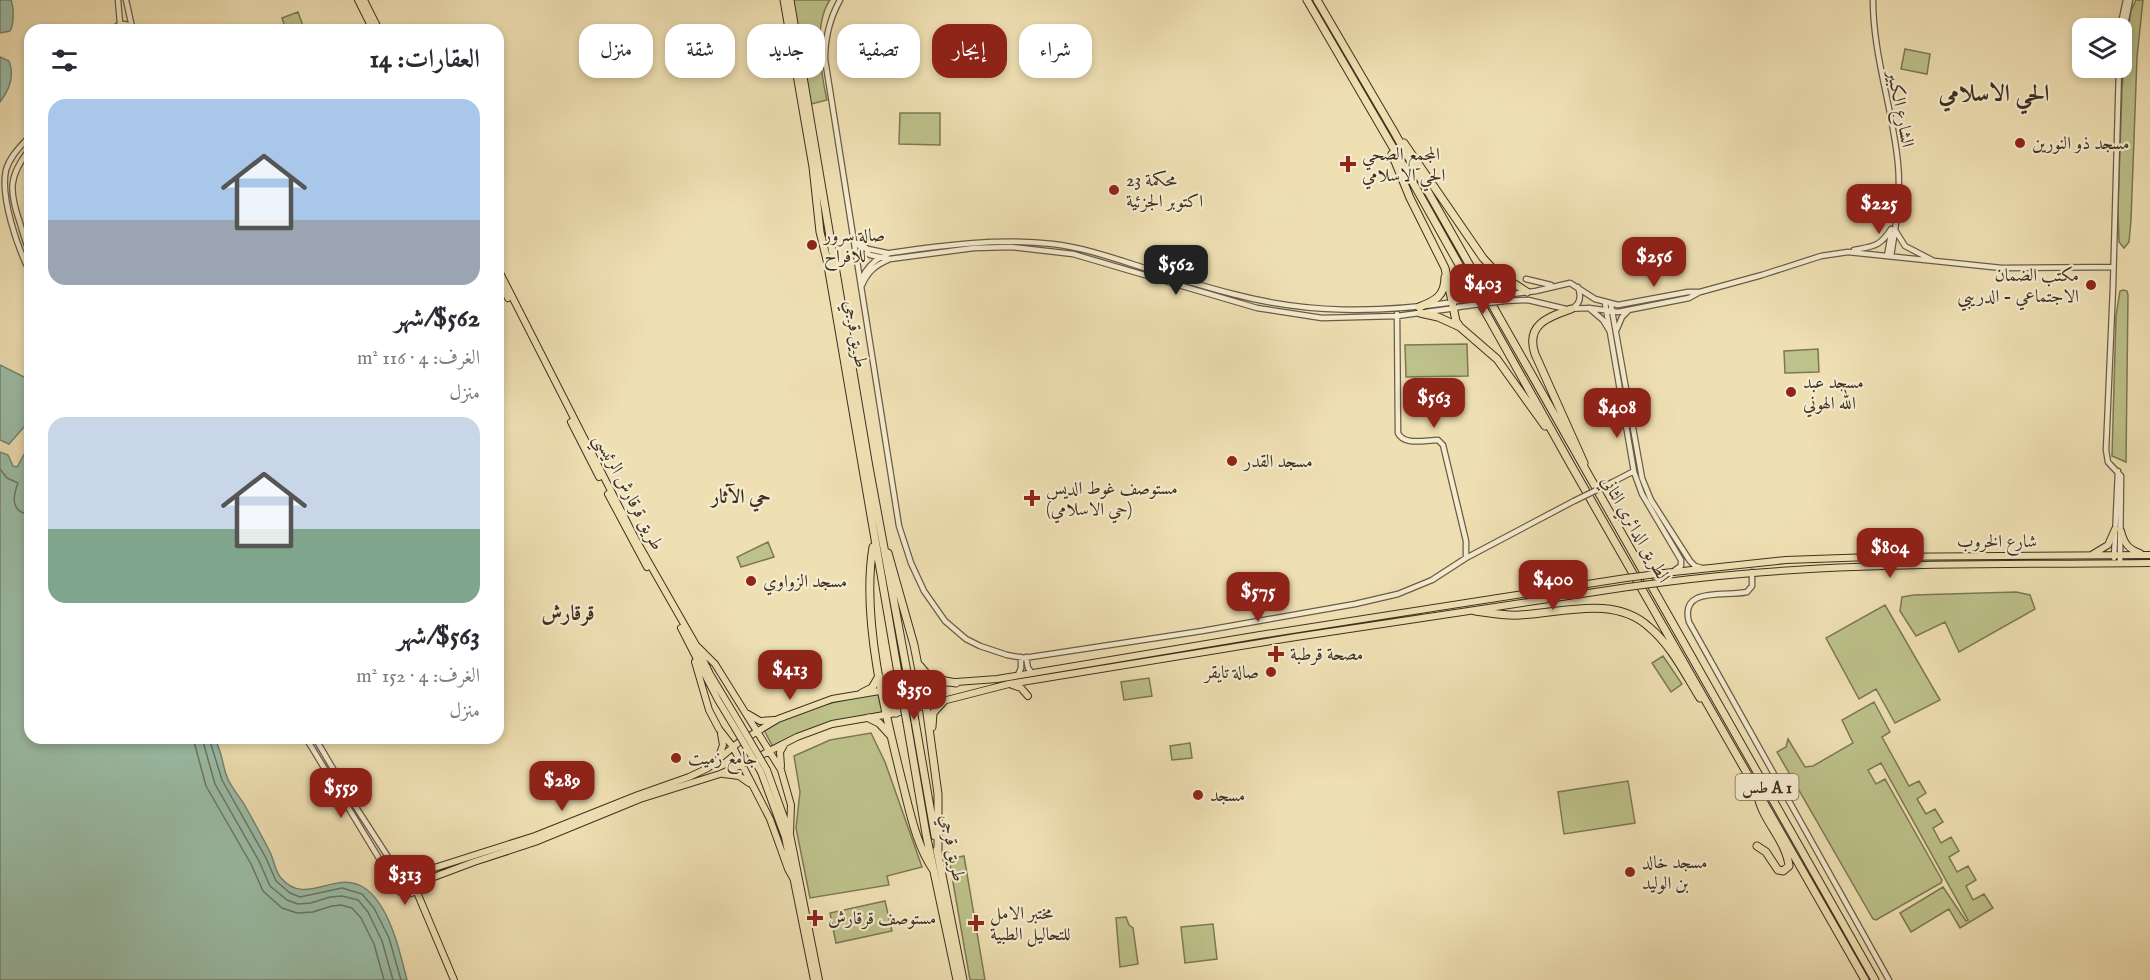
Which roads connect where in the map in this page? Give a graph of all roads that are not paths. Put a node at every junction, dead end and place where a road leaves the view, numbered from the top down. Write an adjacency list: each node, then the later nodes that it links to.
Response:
1 (118, 0): 14 (street)
2 (126, 0): 16 (street)
3 (358, 0): 17 (main road)
4 (364, 0): 18 (main road)
5 (784, 0): 60 (highway, طريق قرجي)
6 (790, 0): 61 (highway, طريق قرجي)
7 (840, 0): 26 (street)
8 (1307, 0): 21 (highway, الطريق الدائري الثاني / طس A 1)
9 (1317, 0): 20 (highway, الطريق الدائري الثاني / طس A 1)
10 (1873, 0): 24 (street, الشارع الكبير)
11 (2128, 0): 12 (street); 13 (street)
12 (2124, 18)
13 (2125, 18)
14 (120, 24): 15 (street)
15 (126, 24)
16 (132, 24)
17 (370, 24)
18 (376, 24)
19 (2119, 78): 33 (street)
20 (1393, 130): 40 (highway); 58 (highway, الطريق الدائري الثاني / طس A 1)
21 (1386, 137): 34 (highway); 56 (highway, الطريق الدائري الثاني / طس A 1)
22 (24, 143): 28 (street)
23 (24, 157): 25 (street)
24 (1893, 229): 27 (street); 30 (street, الشارع الكبير); 32 (street)
25 (24, 236)
26 (854, 239): 29 (street); 31 (street); 36 (street)
27 (1848, 252): 30 (street); 41 (street)
28 (24, 256)
29 (890, 256): 31 (street); 36 (street); 47 (street); 53 (street)
30 (1889, 256): 32 (street)
31 (878, 258): 36 (street)
32 (1934, 261): 33 (street)
33 (2113, 267): 59 (street)
34 (1444, 268): 44 (highway); 49 (highway)
35 (504, 281): 78 (main road, طريق قرقارش الرئيسي)
36 (861, 284): 79 (street)
37 (1553, 286): 38 (street); 40 (street); 40 (street)
38 (1578, 287): 43 (street); 48 (street)
39 (504, 291): 78 (main road, طريق قرقارش الرئيسي)
40 (1527, 292): 42 (street)
41 (1700, 292): 45 (street); 51 (street)
42 (1504, 298): 44 (street, bridge); 48 (street)
43 (1605, 303): 45 (street); 50 (street)
44 (1456, 305): 49 (street); 54 (highway)
45 (1611, 305): 52 (street)
46 (1589, 308): 48 (street); 50 (street); 55 (street)
47 (1396, 309): 49 (street); 53 (street)
48 (1571, 309): 58 (highway)
49 (1419, 310): 53 (street); 54 (highway)
50 (1606, 311): 52 (street); 55 (street)
51 (1628, 311): 52 (street); 55 (street)
52 (1613, 312): 55 (street)
53 (1397, 316): 67 (street)
54 (1460, 327): 56 (highway)
55 (1613, 332): 57 (street)
56 (1571, 465): 99 (highway, الطريق الدائري الثاني / طس A 1)
57 (1637, 471): 67 (street, bridge); 70 (street); 72 (street)
58 (1587, 474): 131 (highway, الطريق الدائري الثاني / طس A 1)
59 (2118, 530): 63 (main road); 65 (main road); 66 (street)
60 (874, 541): 83 (highway); 100 (highway, طريق قرجي, bridge)
61 (883, 543): 80 (highway); 100 (highway, طريق قرجي, bridge)
62 (1959, 547): 64 (main road)
63 (2150, 555): 66 (main road, شارع الخروب)
64 (1959, 556): 65 (main road, شارع الخروب); 70 (main road, شارع الخروب)
65 (2087, 556): 66 (main road, شارع الخروب)
66 (2117, 556): 68 (street)
67 (1466, 558): 79 (street)
68 (2117, 563): 69 (main road, شارع الخروب); 71 (main road, شارع الخروب)
69 (2150, 563)
70 (1702, 568): 72 (main road, شارع الخروب)
71 (1752, 572): 73 (main road, شارع الخروب, bridge); 132 (street)
72 (1668, 573): 75 (main road, شارع الخروب, bridge)
73 (1506, 606): 74 (main road, شارع الخروب); 76 (highway)
74 (1475, 611): 76 (highway); 77 (main road, شارع الخروب)
75 (1379, 616): 77 (main road); 81 (main road, شارع الخروب)
76 (1510, 616): 99 (highway)
77 (1380, 626): 84 (main road, شارع الخروب)
78 (693, 646): 95 (main road); 101 (main road); 112 (main road, طريق قرقارش الرئيسي, bridge)
79 (1024, 657): 81 (street); 82 (street)
80 (918, 662): 85 (highway); 87 (highway)
81 (1035, 672): 82 (main road, شارع الخروب); 84 (main road)
82 (1018, 675): 85 (main road, شارع الخروب)
83 (879, 676): 89 (highway); 90 (highway)
84 (1039, 680): 86 (main road, شارع الخروب)
85 (956, 683): 87 (main road, شارع الخروب)
86 (1009, 684): 91 (main road); 92 (main road, شارع الخروب)
87 (920, 687): 88 (main road, شارع الخروب); 93 (highway)
88 (893, 688): 89 (main road, شارع الخروب); 94 (highway)
89 (882, 689): 90 (main road, شارع الخروب); 94 (highway)
90 (862, 693): 98 (main road, شارع الخروب)
91 (1028, 696)
92 (943, 702): 93 (main road, شارع الخروب); 102 (highway)
93 (923, 704): 96 (main road, شارع الخروب); 102 (highway)
94 (885, 707): 96 (highway); 97 (main road); 104 (highway)
95 (744, 711): 98 (main road); 103 (main road)
96 (896, 712)
97 (869, 718): 104 (highway); 105 (main road)
98 (778, 719): 103 (main road)
99 (1718, 721): 115 (highway, الطريق الدائري الثاني / طس A 1)
100 (911, 722): 118 (highway, طريق قرجي); 120 (highway, طريق قرجي)
101 (719, 729): 109 (main road); 110 (main road)
102 (930, 732): 118 (highway)
103 (755, 734): 108 (main road); 109 (main road)
104 (891, 736): 120 (highway)
105 (786, 742): 108 (main road); 111 (main road)
106 (310, 744): 125 (street)
107 (319, 744): 121 (street)
108 (767, 752): 109 (main road); 111 (main road)
109 (739, 755): 110 (main road); 113 (main road); 114 (main road)
110 (718, 759): 119 (main road)
111 (781, 770): 116 (main road)
112 (764, 771): 116 (main road); 123 (main road)
113 (720, 774): 114 (main road); 122 (main road)
114 (754, 788): 123 (main road)
115 (1757, 789): 117 (highway); 130 (highway, الطريق الدائري الثاني / طس A 1)
116 (790, 834): 129 (main road)
117 (1757, 846)
118 (938, 853): 126 (highway, طريق قرجي)
119 (431, 868): 121 (main road); 122 (main road)
120 (934, 871): 126 (highway, طريق قرجي)
121 (408, 872): 124 (main road); 125 (main road)
122 (434, 876): 124 (main road)
123 (794, 878): 128 (main road)
124 (417, 886): 125 (main road); 127 (main road)
125 (397, 888)
126 (962, 979)
127 (454, 980)
128 (814, 980)
129 (819, 980)
130 (1865, 980)
131 (1875, 980)
132 (1889, 980)

